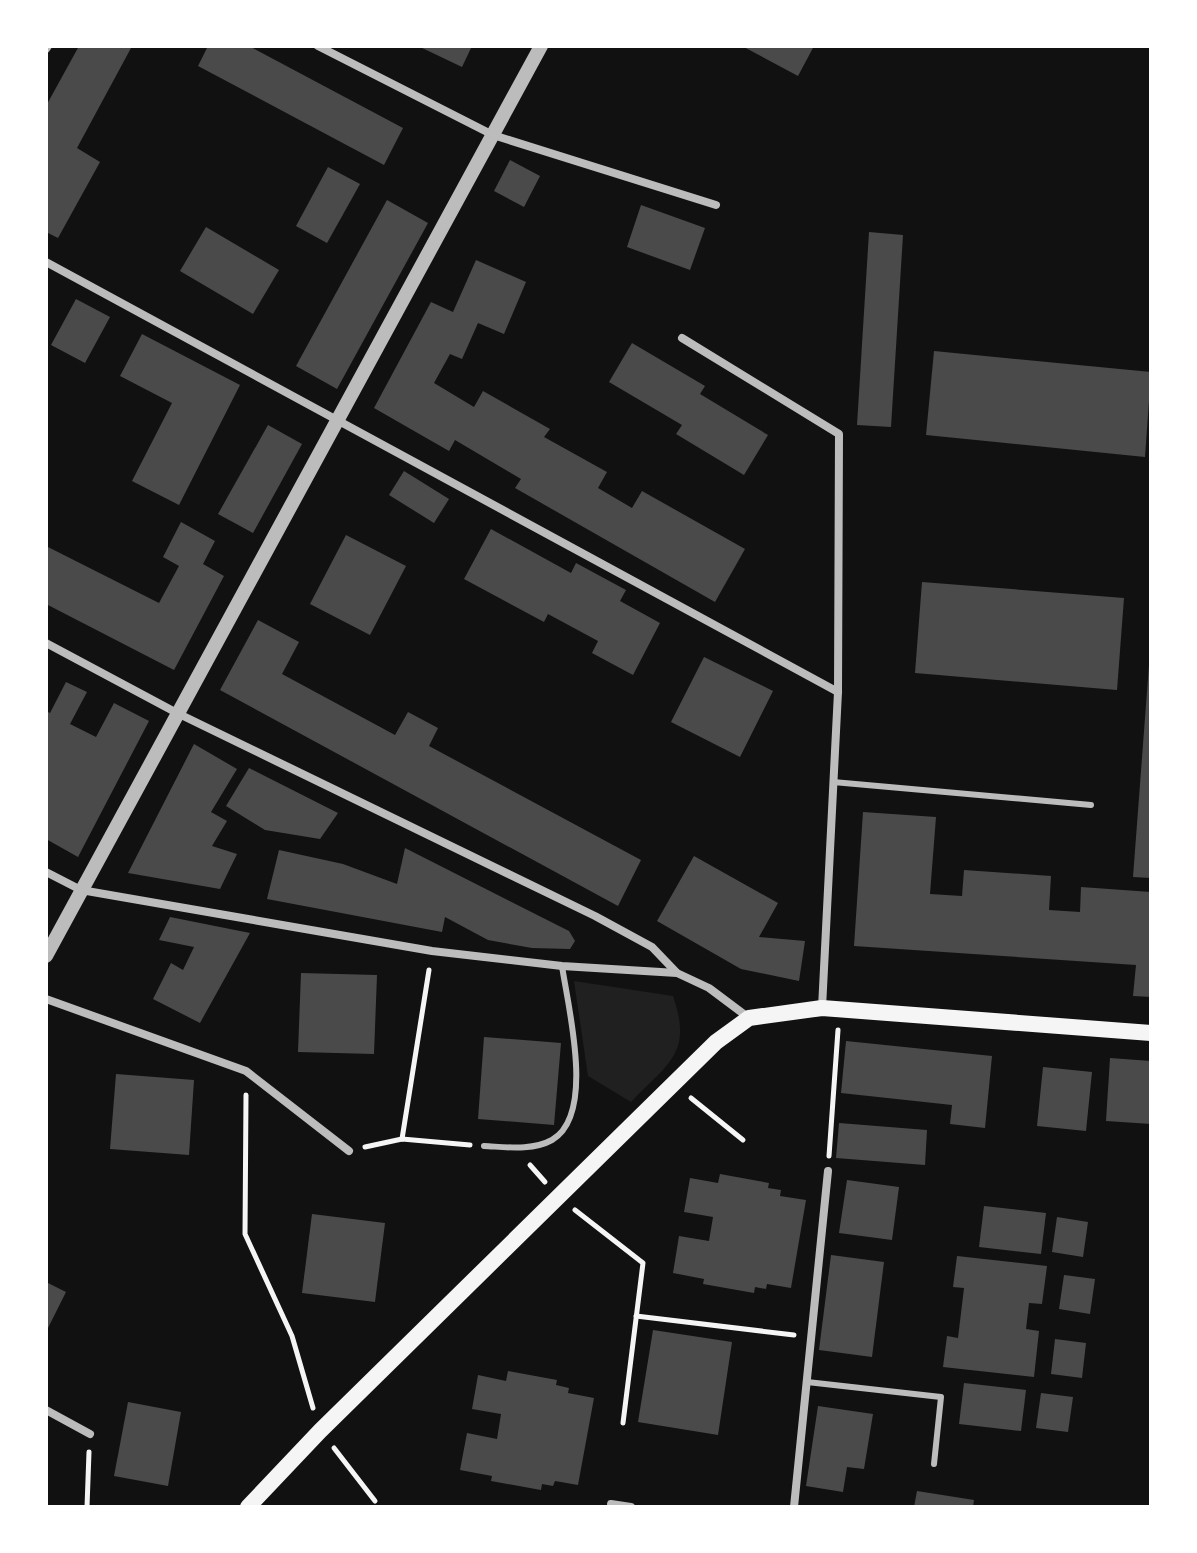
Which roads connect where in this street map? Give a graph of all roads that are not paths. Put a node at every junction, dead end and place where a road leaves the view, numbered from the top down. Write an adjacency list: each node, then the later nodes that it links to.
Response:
1 (318, 46): 3 (street)
2 (541, 46): 3 (street)
3 (493, 135): 4 (street); 7 (street)
4 (716, 205)
5 (46, 262): 7 (street)
6 (682, 338): 9 (street)
7 (338, 419): 9 (street); 10 (street)
8 (46, 643): 10 (street)
9 (838, 692): 11 (street)
10 (177, 713): 14 (street); 18 (street)
11 (833, 782): 12 (lane); 20 (street)
12 (1091, 805)
13 (46, 872): 14 (street)
14 (81, 890): 15 (street); 17 (street)
15 (52, 932): 16 (street)
16 (46, 956)
17 (562, 966): 18 (street); 23 (lane)
18 (677, 973): 21 (street)
19 (46, 999): 24 (street)
20 (822, 1008): 21 (main road); 22 (main road)
21 (749, 1018): 31 (main road)
22 (1151, 1033)
23 (484, 1146)
24 (349, 1151)
25 (828, 1171): 26 (street)
26 (807, 1382): 29 (lane); 33 (street)
27 (46, 1410): 28 (street)
28 (90, 1434)
29 (934, 1464)
30 (611, 1504): 32 (street)
31 (248, 1507)
32 (631, 1507)
33 (794, 1507)

